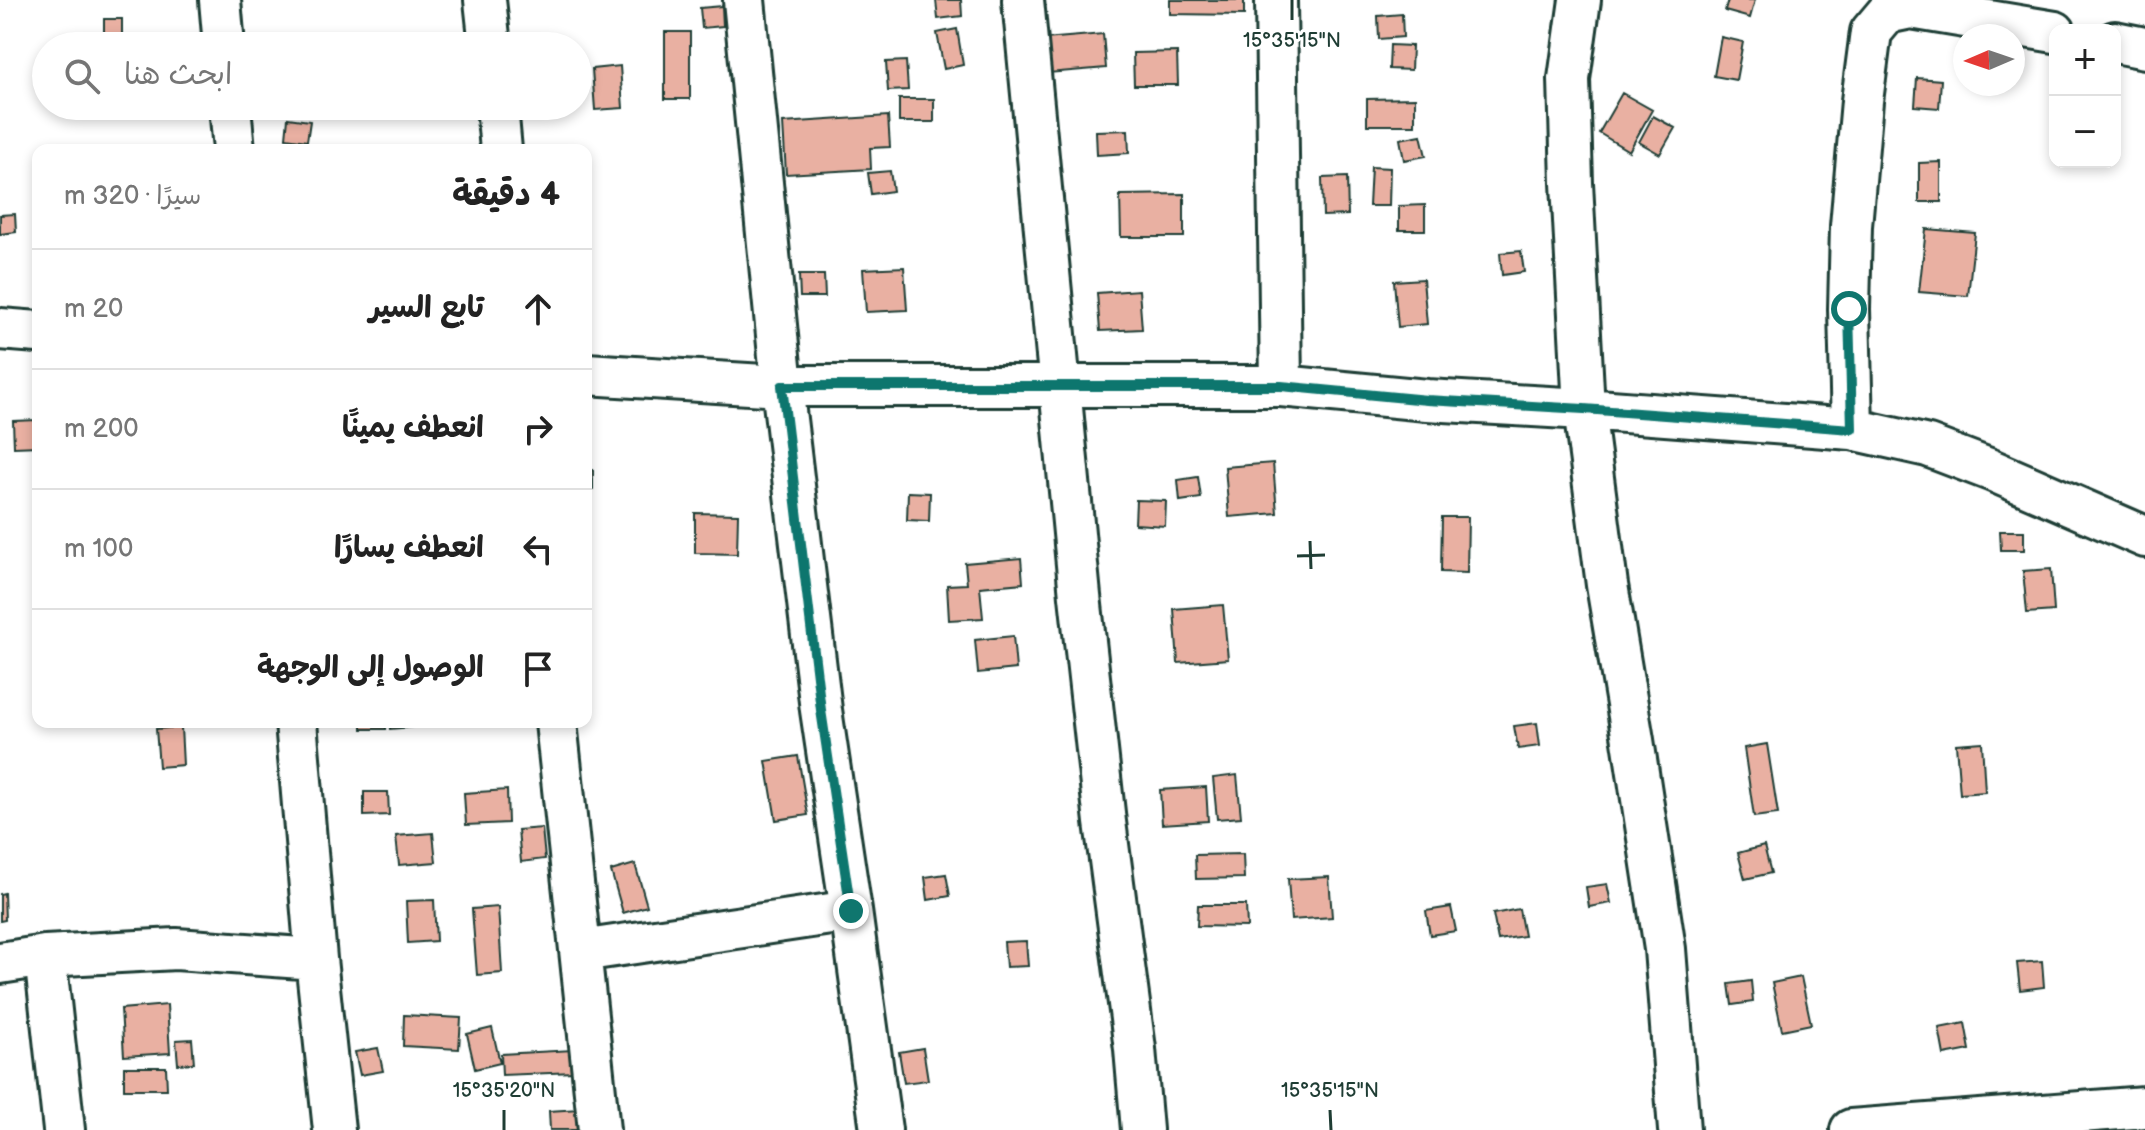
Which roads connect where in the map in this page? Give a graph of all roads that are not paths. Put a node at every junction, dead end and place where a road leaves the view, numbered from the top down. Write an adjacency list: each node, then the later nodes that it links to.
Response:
1 (220, 0): 8 (street)
2 (485, 0): 9 (street)
3 (744, 0): 20 (street)
4 (1023, 0): 19 (street)
5 (1276, 0): 21 (street)
6 (1580, 0): 22 (street)
7 (2049, 31): 23 (street)
8 (223, 32)
9 (488, 32)
10 (2121, 43): 11 (street)
11 (2145, 48)
12 (231, 120): 14 (street)
13 (498, 120): 15 (street)
14 (233, 144)
15 (500, 144)
16 (0, 329): 17 (street)
17 (32, 332)
18 (592, 374): 20 (street)
19 (1061, 385): 20 (street); 21 (street); 37 (street)
20 (782, 386): 27 (street)
21 (1281, 386): 22 (street)
22 (1584, 409): 23 (street); 38 (street)
23 (1852, 429): 24 (street)
24 (2145, 537)
25 (297, 728): 30 (street)
26 (557, 728): 28 (street)
27 (851, 911): 28 (street); 36 (street)
28 (581, 951): 35 (street)
29 (45, 956): 30 (street); 31 (street); 33 (street)
30 (316, 959): 34 (street)
31 (0, 963)
32 (2145, 1107): 39 (street)
33 (64, 1130)
34 (334, 1130)
35 (599, 1130)
36 (881, 1130)
37 (1142, 1130)
38 (1679, 1130)
39 (1851, 1130)

